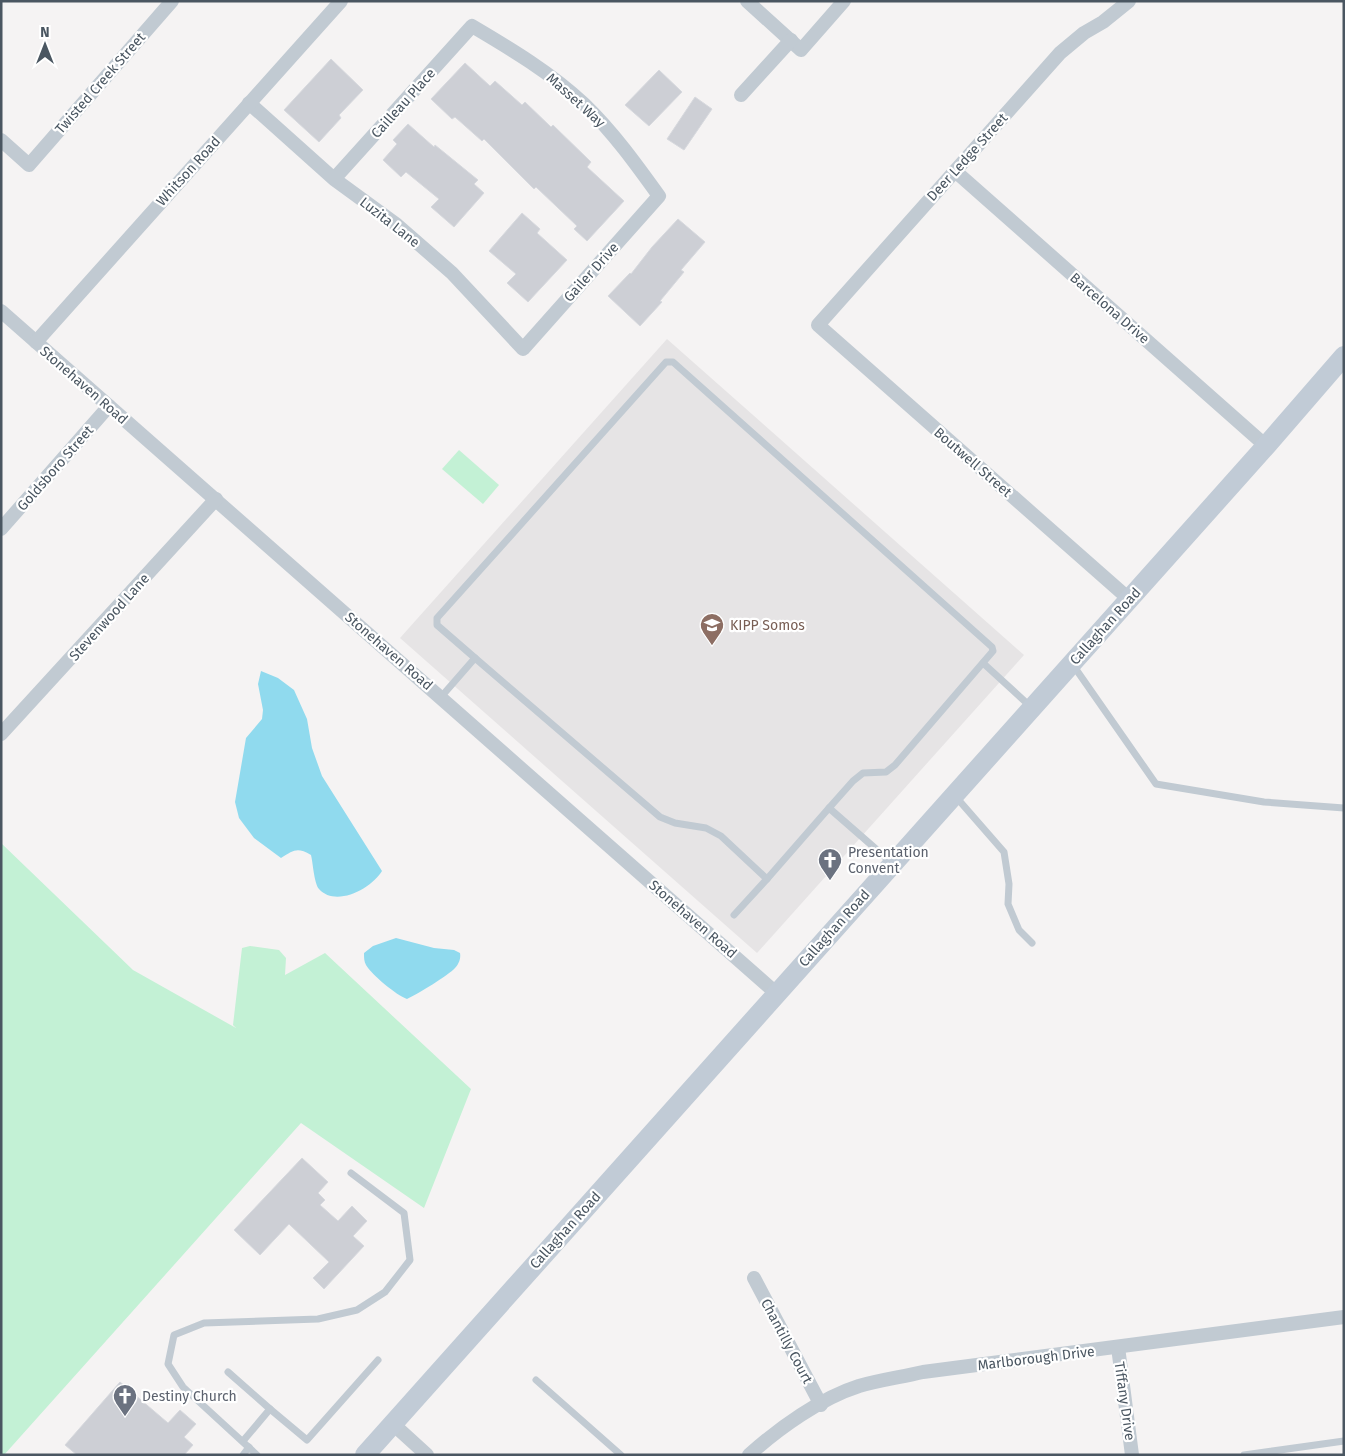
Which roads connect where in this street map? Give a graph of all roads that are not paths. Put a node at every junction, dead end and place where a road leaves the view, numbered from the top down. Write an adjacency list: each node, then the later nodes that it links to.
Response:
1 (172, 1): 10 (street, Twisted Creek Street)
2 (340, 1): 9 (street, Whitson Road)
3 (747, 1): 7 (street)
4 (844, 1): 7 (street)
5 (1129, 1): 11 (street, Deer Ledge Street)
6 (472, 26): 12 (street, Cailleau Place); 13 (street, Masset Way)
7 (796, 45): 8 (street)
8 (741, 95)
9 (249, 103): 12 (street, Luzita Lane); 16 (street, Whitson Road)
10 (1, 140)
11 (955, 171): 15 (street, Deer Ledge Street); 20 (street, Barcelona Drive)
12 (334, 179): 17 (street, Luzita Lane)
13 (659, 196): 17 (street, Gailer Drive)
14 (1, 311): 16 (street, Stonehaven Road)
15 (818, 325): 23 (street, Boutwell Street)
16 (36, 342): 19 (street, Stonehaven Road)
17 (523, 349)
18 (1344, 356): 20 (main road, Callaghan Road)
19 (109, 406): 21 (street, Stonehaven Road); 22 (street, Goldsboro Street)
20 (1266, 446): 23 (main road, Callaghan Road)
21 (216, 499): 27 (street, Stonehaven Road); 29 (street, Stevenwood Lane)
22 (4, 521)
23 (1129, 599): 25 (main road, Callaghan Road)
24 (475, 658): 26 (lane); 27 (lane); 34 (lane)
25 (1072, 662): 28 (main road, Callaghan Road); 32 (lane)
26 (983, 664): 28 (lane); 31 (lane)
27 (442, 697): 37 (street, Stonehaven Road)
28 (1032, 707): 30 (main road, Callaghan Road)
29 (1, 734)
30 (954, 794): 33 (main road, Callaghan Road); 36 (lane)
31 (829, 808): 33 (lane); 34 (lane)
32 (1344, 808)
33 (892, 863): 37 (main road, Callaghan Road)
34 (767, 879): 35 (lane)
35 (734, 915)
36 (1032, 943)
37 (776, 993): 47 (main road, Callaghan Road)
38 (351, 1173): 49 (lane)
39 (754, 1278): 45 (street, Chantilly Court)
40 (1344, 1317): 41 (street, Marlborough Drive)
41 (1118, 1347): 45 (street, Marlborough Drive); 57 (street, Tiffany Drive)
42 (378, 1360): 46 (lane)
43 (228, 1372): 46 (lane)
44 (536, 1380): 55 (lane)
45 (821, 1405): 56 (street, Marlborough Drive)
46 (270, 1410): 49 (lane)
47 (393, 1424): 51 (street); 54 (main road, Callaghan Road)
48 (1344, 1441): 58 (lane)
49 (243, 1442): 50 (lane)
50 (249, 1447): 52 (lane); 53 (lane)
51 (426, 1454)
52 (243, 1455)
53 (257, 1455)
54 (365, 1455)
55 (621, 1455)
56 (749, 1455)
57 (1132, 1455)
58 (1244, 1455)

